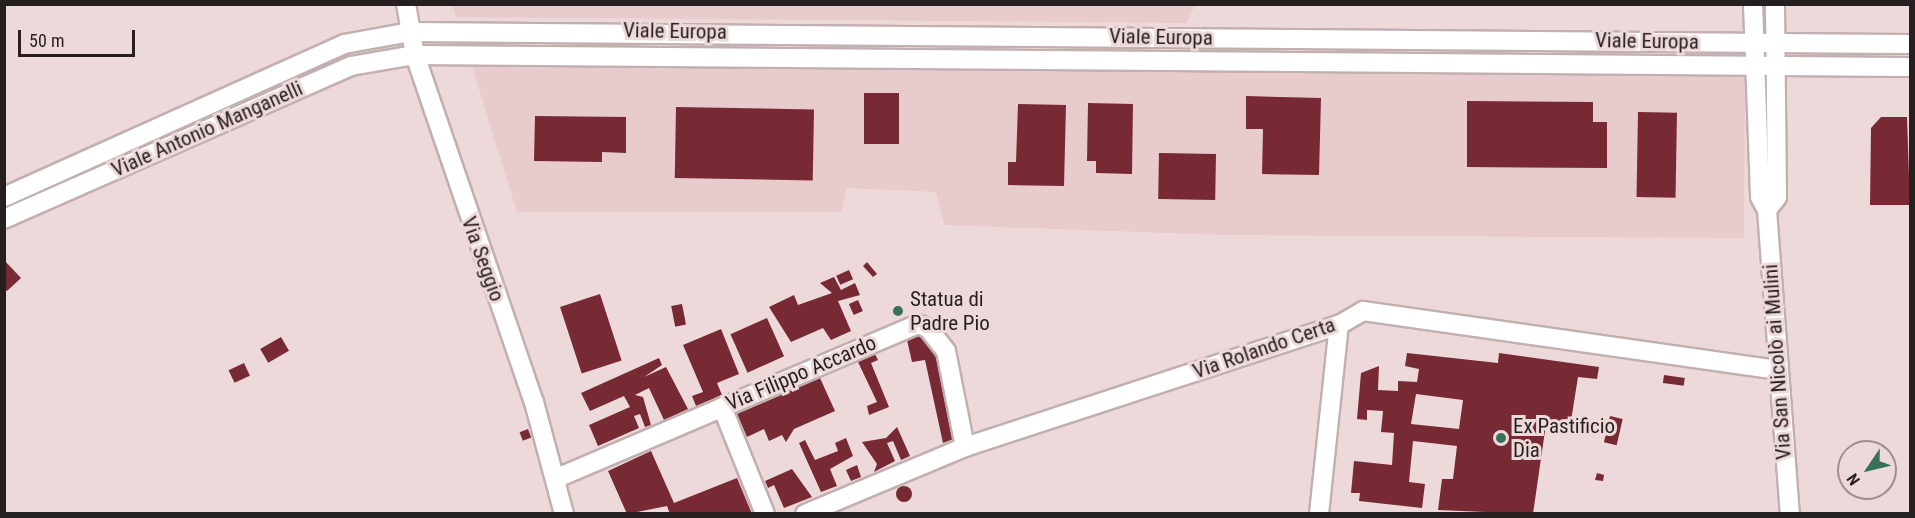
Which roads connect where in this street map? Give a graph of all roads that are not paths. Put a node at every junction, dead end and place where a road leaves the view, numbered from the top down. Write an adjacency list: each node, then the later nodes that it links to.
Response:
1 (406, 4): 4 (street, Via Seggio)
2 (1753, 4): 5 (street, Via San Nicolò ai Mulini)
3 (1775, 4): 6 (street, Via San Nicolò ai Mulini)
4 (411, 32): 5 (street, Viale Europa); 8 (street, Via Seggio); 12 (street, Viale Antonio Manganelli)
5 (1754, 43): 6 (street, Viale Europa); 9 (street, Via San Nicolò ai Mulini)
6 (1775, 43): 7 (street, Viale Europa); 10 (street, Via San Nicolò ai Mulini)
7 (1911, 44)
8 (415, 54): 9 (street, Viale Europa); 14 (street, Viale Antonio Manganelli); 19 (street, Via Seggio)
9 (1753, 65): 10 (street, Viale Europa); 13 (street, Via San Nicolò ai Mulini)
10 (1773, 66): 11 (street, Viale Europa); 13 (street, Via San Nicolò ai Mulini)
11 (1911, 67)
12 (4, 197)
13 (1767, 210): 16 (street, Via San Nicolò ai Mulini)
14 (4, 219)
15 (1339, 325): 16 (street, Via Rolando Certa); 18 (street, Via Rolando Certa); 23 (street)
16 (1777, 370): 24 (street, Via San Nicolò ai Mulini)
17 (722, 407): 18 (street, Via Filippo Accardo); 19 (street, Via Filippo Accardo); 21 (street)
18 (965, 447): 22 (street, Via Rolando Certa)
19 (557, 478): 20 (street, Via Seggio)
20 (564, 513)
21 (765, 513)
22 (805, 513)
23 (1319, 513)
24 (1790, 513)

